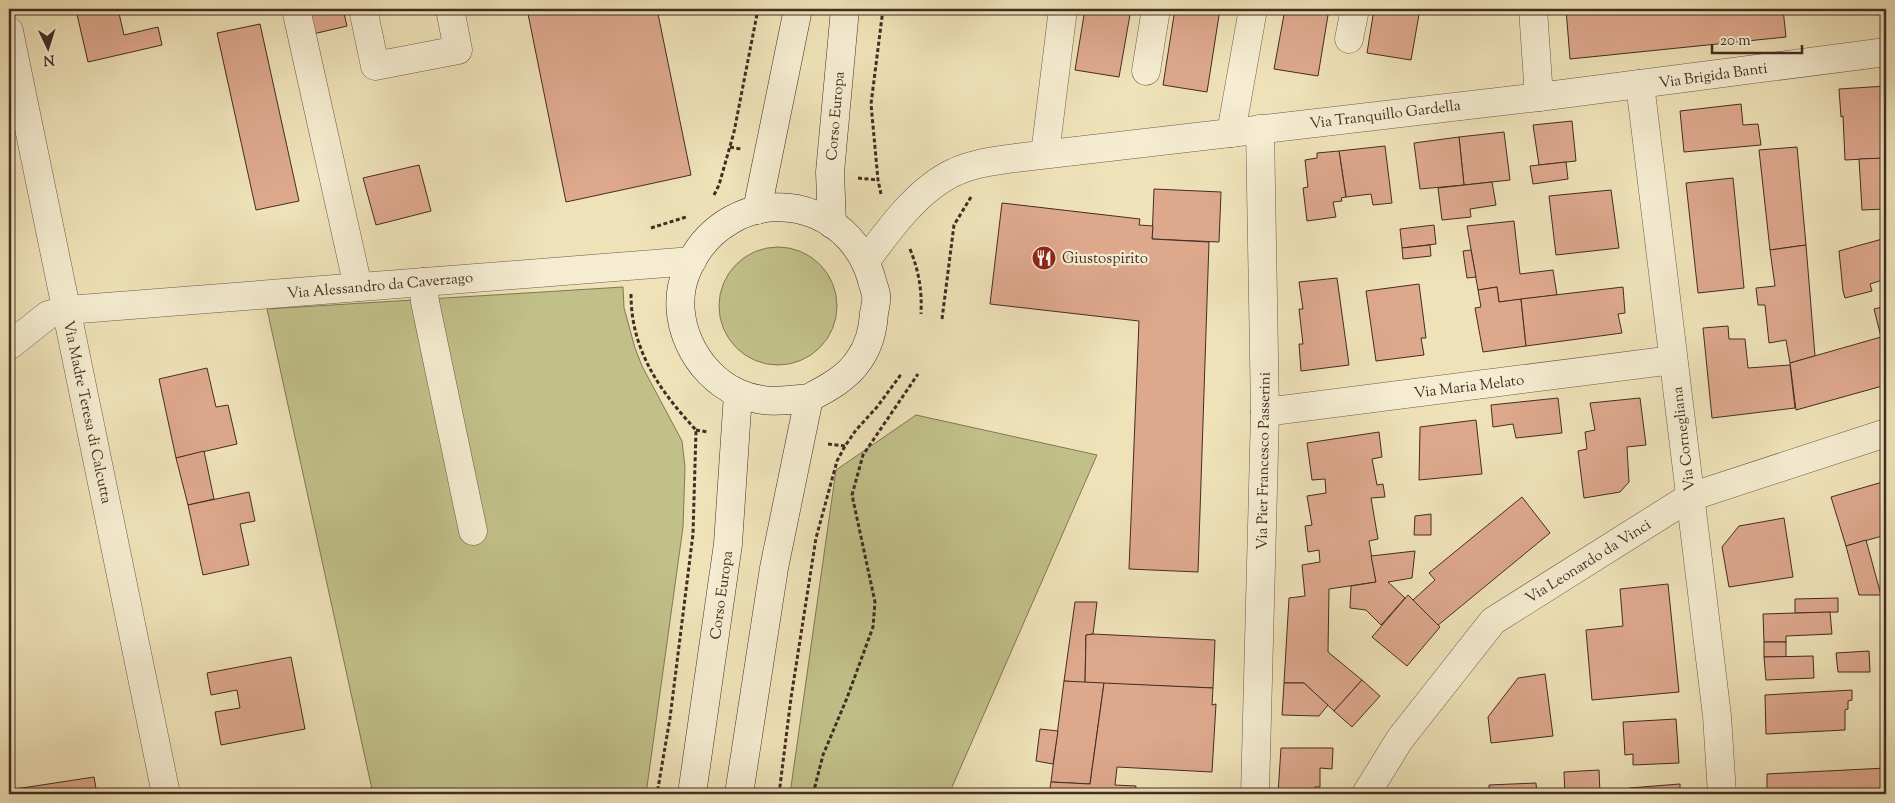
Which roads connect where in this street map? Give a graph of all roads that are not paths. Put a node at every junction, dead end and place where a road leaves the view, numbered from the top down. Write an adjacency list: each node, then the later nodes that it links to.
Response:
1 (296, 9): 25 (street)
2 (363, 9): 3 (street)
3 (450, 9)
4 (798, 9): 20 (street)
5 (845, 9): 21 (street, Corso Europa)
6 (1063, 9): 19 (street)
7 (1156, 9): 14 (street)
8 (1253, 9): 18 (street)
9 (1355, 9): 12 (street)
10 (1533, 9): 16 (street)
11 (9, 31): 26 (street, Via Madre Teresa di Calcutta)
12 (1349, 39)
13 (1886, 52): 15 (street, Via Brigida Banti)
14 (1146, 71)
15 (1640, 84): 16 (street, Via Brigida Banti); 28 (street, Via Cornegliana)
16 (1539, 97): 17 (street, Via Tranquillo Gardella)
17 (1260, 129): 18 (street, Via Tranquillo Gardella); 31 (street, Via Pier Francesco Passerini)
18 (1231, 133): 19 (street, Via Tranquillo Gardella)
19 (1045, 154): 22 (street, Via Tranquillo Gardella)
20 (757, 210): 21 (street); 23 (street)
21 (832, 224): 22 (street)
22 (866, 260): 30 (street)
23 (692, 261): 24 (street, Via Alessandro da Caverzago); 29 (street)
24 (423, 282): 25 (street, Via Alessandro da Caverzago); 34 (street)
25 (358, 287): 26 (street, Via Alessandro da Caverzago)
26 (67, 310): 27 (street); 35 (street, Via Madre Teresa di Calcutta)
27 (9, 346)
28 (1673, 360): 31 (street, Via Maria Melato); 33 (street, Via Cornegliana)
29 (738, 394): 30 (street); 36 (street, Corso Europa)
30 (809, 398): 37 (street)
31 (1265, 412): 38 (street, Via Pier Francesco Passerini)
32 (1886, 433): 33 (street, Via Leonardo da Vinci)
33 (1690, 497): 39 (street, Via Leonardo da Vinci); 40 (street, Via Cornegliana)
34 (473, 531)
35 (166, 794)
36 (692, 794)
37 (739, 794)
38 (1255, 794)
39 (1366, 794)
40 (1722, 794)

